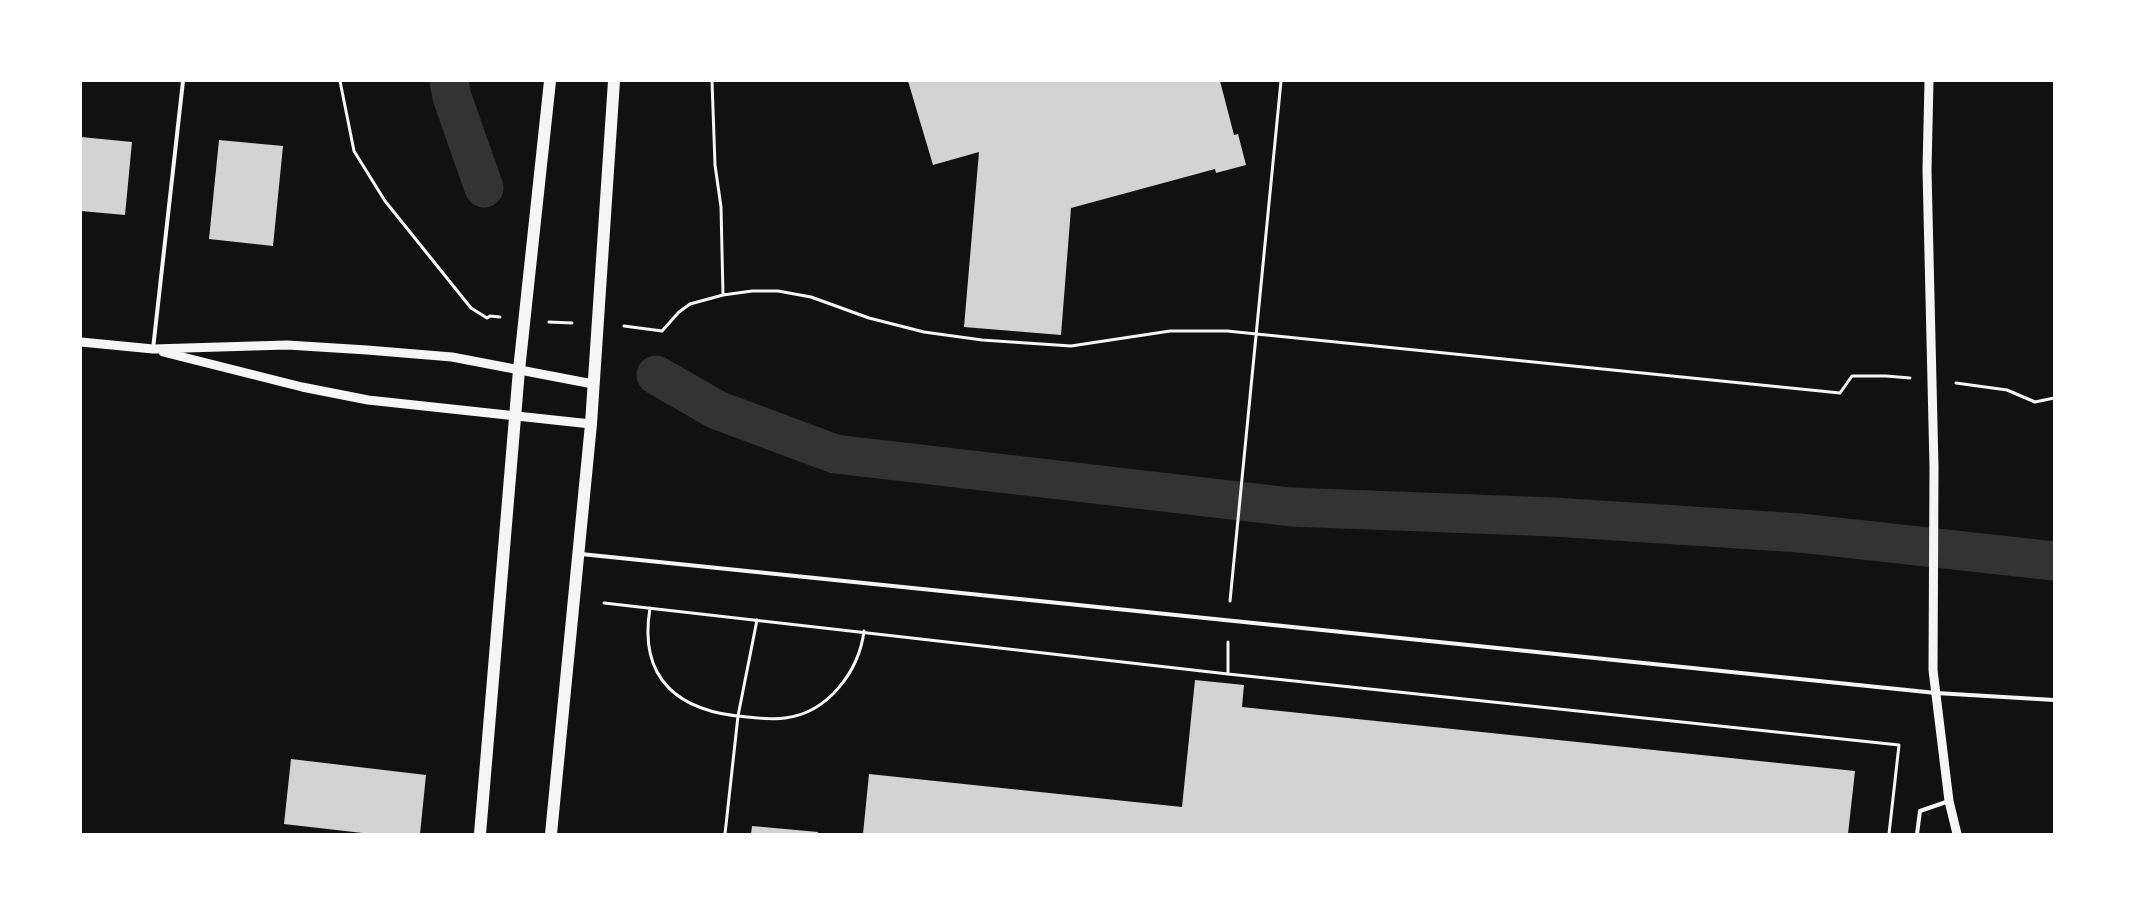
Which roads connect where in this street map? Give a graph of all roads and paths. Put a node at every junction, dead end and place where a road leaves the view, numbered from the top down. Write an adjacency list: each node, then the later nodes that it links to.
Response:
1 (183, 81): 13 (lane)
2 (340, 81): 9 (path)
3 (550, 81): 9 (main road)
4 (614, 81): 10 (main road)
5 (712, 81): 8 (path)
6 (1281, 81): 11 (path)
7 (1929, 81): 15 (street)
8 (723, 295): 10 (path); 11 (path)
9 (524, 321): 10 (path); 14 (main road)
10 (598, 325): 16 (main road)
11 (1257, 335): 15 (path); 21 (path)
12 (81, 342): 13 (street)
13 (153, 349): 14 (street); 18 (street)
14 (519, 370): 16 (street); 18 (main road)
15 (1931, 380): 17 (path); 26 (street)
16 (593, 384): 19 (main road)
17 (2054, 398)
18 (515, 415): 19 (street); 30 (main road)
19 (591, 424): 20 (main road)
20 (579, 554): 26 (lane); 31 (main road)
21 (1234, 560)
22 (604, 603): 23 (path)
23 (650, 608): 24 (path); 28 (path)
24 (757, 620): 25 (path); 28 (path)
25 (864, 631): 28 (path); 33 (path)
26 (1936, 693): 27 (lane); 29 (street)
27 (2054, 700)
28 (738, 716): 32 (path)
29 (1949, 801): 34 (lane); 35 (street)
30 (480, 834)
31 (551, 834)
32 (725, 834)
33 (1889, 834)
34 (1917, 834)
35 (1957, 834)

